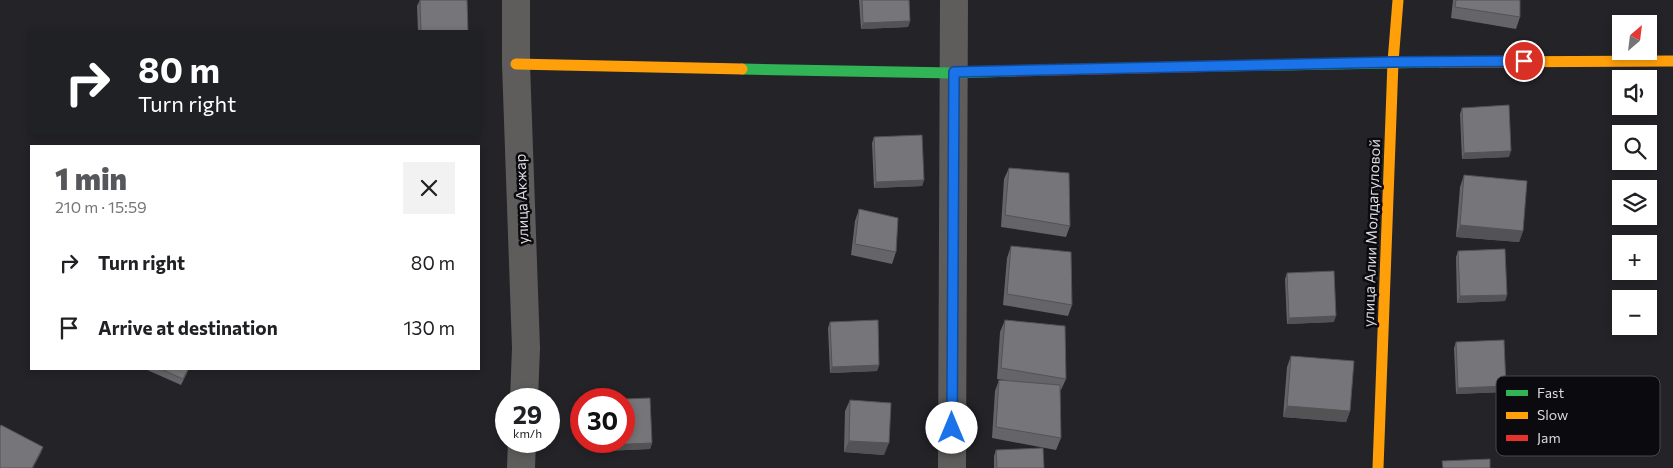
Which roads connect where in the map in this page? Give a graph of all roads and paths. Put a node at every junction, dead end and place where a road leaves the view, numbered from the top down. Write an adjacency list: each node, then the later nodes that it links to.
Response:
1 (516, 0): 6 (street, улица Акжар)
2 (954, 0): 7 (street)
3 (1398, 0): 5 (street, улица Алии Молдагуловой)
4 (1673, 61): 5 (street)
5 (1393, 62): 7 (street); 12 (street, улица Алии Молдагуловой)
6 (516, 64): 7 (street); 8 (street, улица Акжар)
7 (954, 72): 11 (street)
8 (524, 388)
9 (521, 453): 10 (street)
10 (520, 468)
11 (952, 468)
12 (1378, 468)

